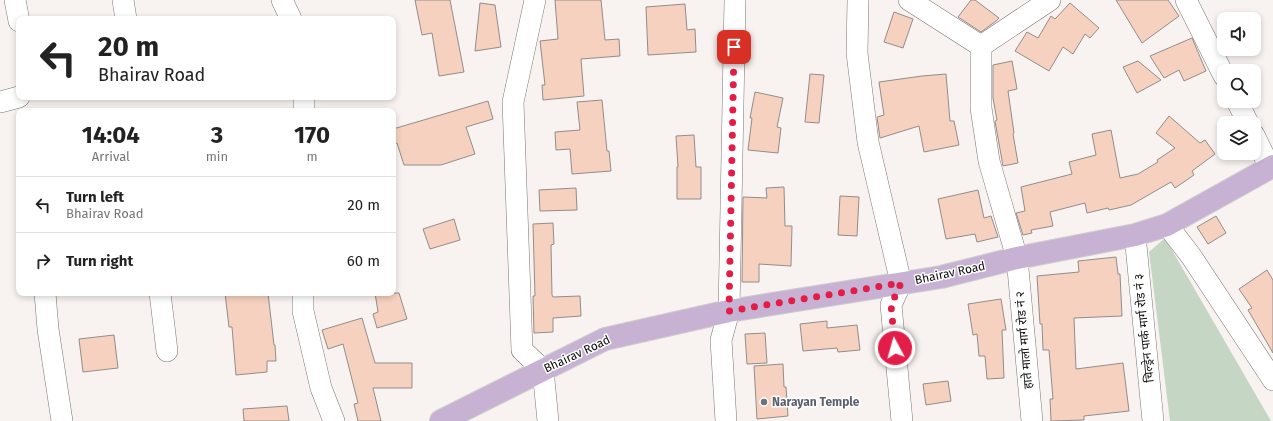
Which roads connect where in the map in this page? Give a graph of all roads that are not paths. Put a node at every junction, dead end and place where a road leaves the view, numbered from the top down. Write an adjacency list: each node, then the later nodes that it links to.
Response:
1 (15, 0): 10 (street)
2 (123, 0): 11 (street)
3 (282, 0): 12 (street)
4 (535, 0): 28 (street)
5 (736, 0): 26 (street)
6 (858, 0): 22 (street)
7 (909, 0): 13 (street)
8 (1050, 0): 13 (street)
9 (1186, 0): 14 (street)
10 (18, 16)
11 (126, 16)
12 (290, 16)
13 (981, 46): 21 (street, हाते मालो मार्ग रोड नं २)
14 (1218, 64)
15 (16, 98): 16 (street)
16 (0, 102)
17 (1261, 147): 18 (street)
18 (1272, 167): 19 (main road, Bhairav Road)
19 (1167, 225): 20 (main road, Bhairav Road); 29 (street)
20 (1135, 235): 21 (main road, Bhairav Road); 37 (street, चिल्ड्रेन पार्क मार्ग रोड नं ३)
21 (1017, 258): 22 (main road, Bhairav Road); 36 (street, हाते मालो मार्ग रोड नं २)
22 (901, 283): 26 (main road, Bhairav Road); 35 (street)
23 (45, 296): 30 (street)
24 (160, 296): 27 (street)
25 (303, 296): 31 (street)
26 (729, 311): 28 (main road, Bhairav Road); 34 (street)
27 (167, 351)
28 (543, 370): 32 (main road, Bhairav Road); 33 (street)
29 (1273, 380)
30 (62, 421)
31 (334, 421)
32 (441, 421)
33 (548, 421)
34 (726, 421)
35 (902, 421)
36 (1032, 421)
37 (1154, 421)

